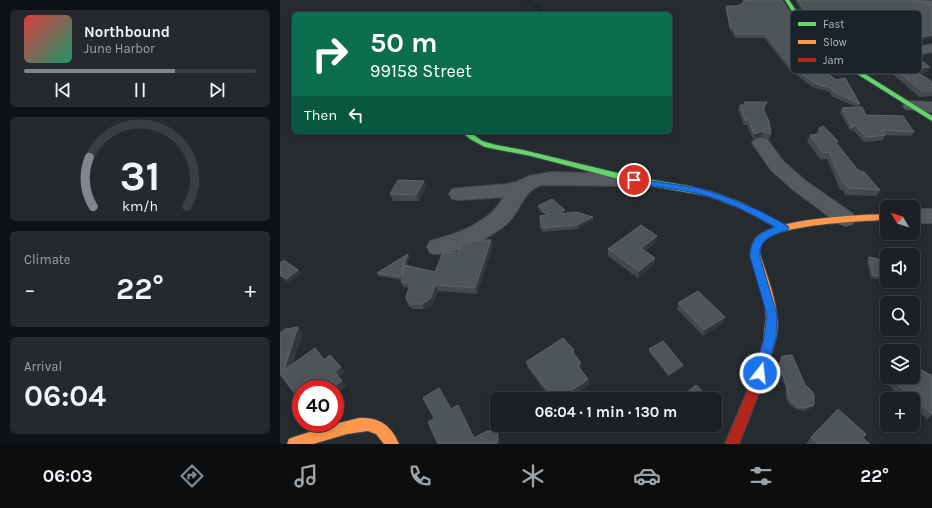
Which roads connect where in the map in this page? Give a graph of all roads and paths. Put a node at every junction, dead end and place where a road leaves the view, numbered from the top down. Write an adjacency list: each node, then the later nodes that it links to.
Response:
1 (787, 0): 4 (street)
2 (919, 0): 3 (street)
3 (932, 5)
4 (793, 10)
5 (932, 48): 6 (street)
6 (922, 50)
7 (859, 74): 8 (street)
8 (911, 106): 9 (street); 10 (street)
9 (932, 107)
10 (932, 119)
11 (468, 134): 13 (street)
12 (761, 143): 19 (street)
13 (634, 180): 14 (street); 20 (street)
14 (523, 187): 15 (street); 21 (street)
15 (459, 194)
16 (920, 216): 17 (street)
17 (932, 216)
18 (880, 217): 19 (street)
19 (846, 219): 20 (street)
20 (784, 228): 24 (street)
21 (438, 247)
22 (294, 444): 23 (street)
23 (392, 444)
24 (732, 444)

